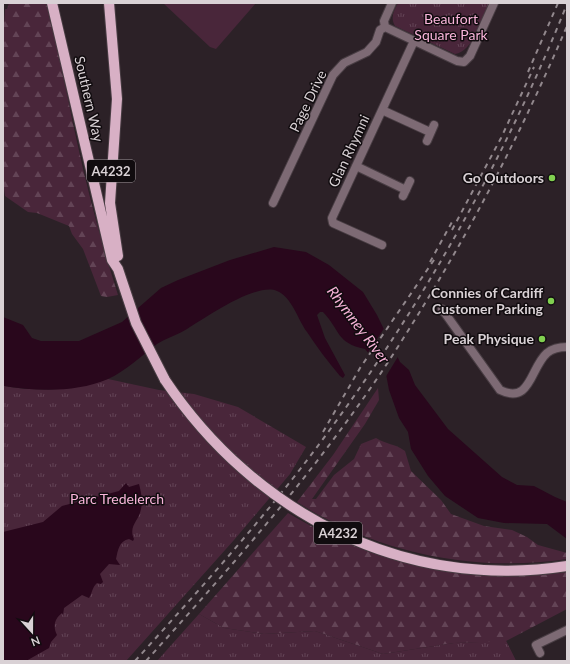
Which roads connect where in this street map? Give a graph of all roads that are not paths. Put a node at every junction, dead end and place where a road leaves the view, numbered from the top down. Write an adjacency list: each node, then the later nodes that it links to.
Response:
1 (52, 3): 15 (main road, Southern Way / A4232)
2 (108, 3): 15 (main road, Southern Way / A4232)
3 (392, 3): 5 (street, Page Drive)
4 (494, 3): 6 (street)
5 (385, 27): 6 (street); 13 (street, Page Drive)
6 (414, 40): 7 (street, Glan Rhymni)
7 (382, 110): 9 (street); 11 (street, Glan Rhymni)
8 (434, 125): 9 (street)
9 (430, 132): 10 (street)
10 (427, 141)
11 (356, 166): 12 (street); 14 (street, Glan Rhymni)
12 (410, 181)
13 (273, 204)
14 (382, 245)
15 (118, 269): 18 (main road, Southern Way / A4232, bridge)
16 (442, 309): 17 (street)
17 (567, 347)
18 (567, 566)
19 (567, 630): 20 (street)
20 (540, 653)

